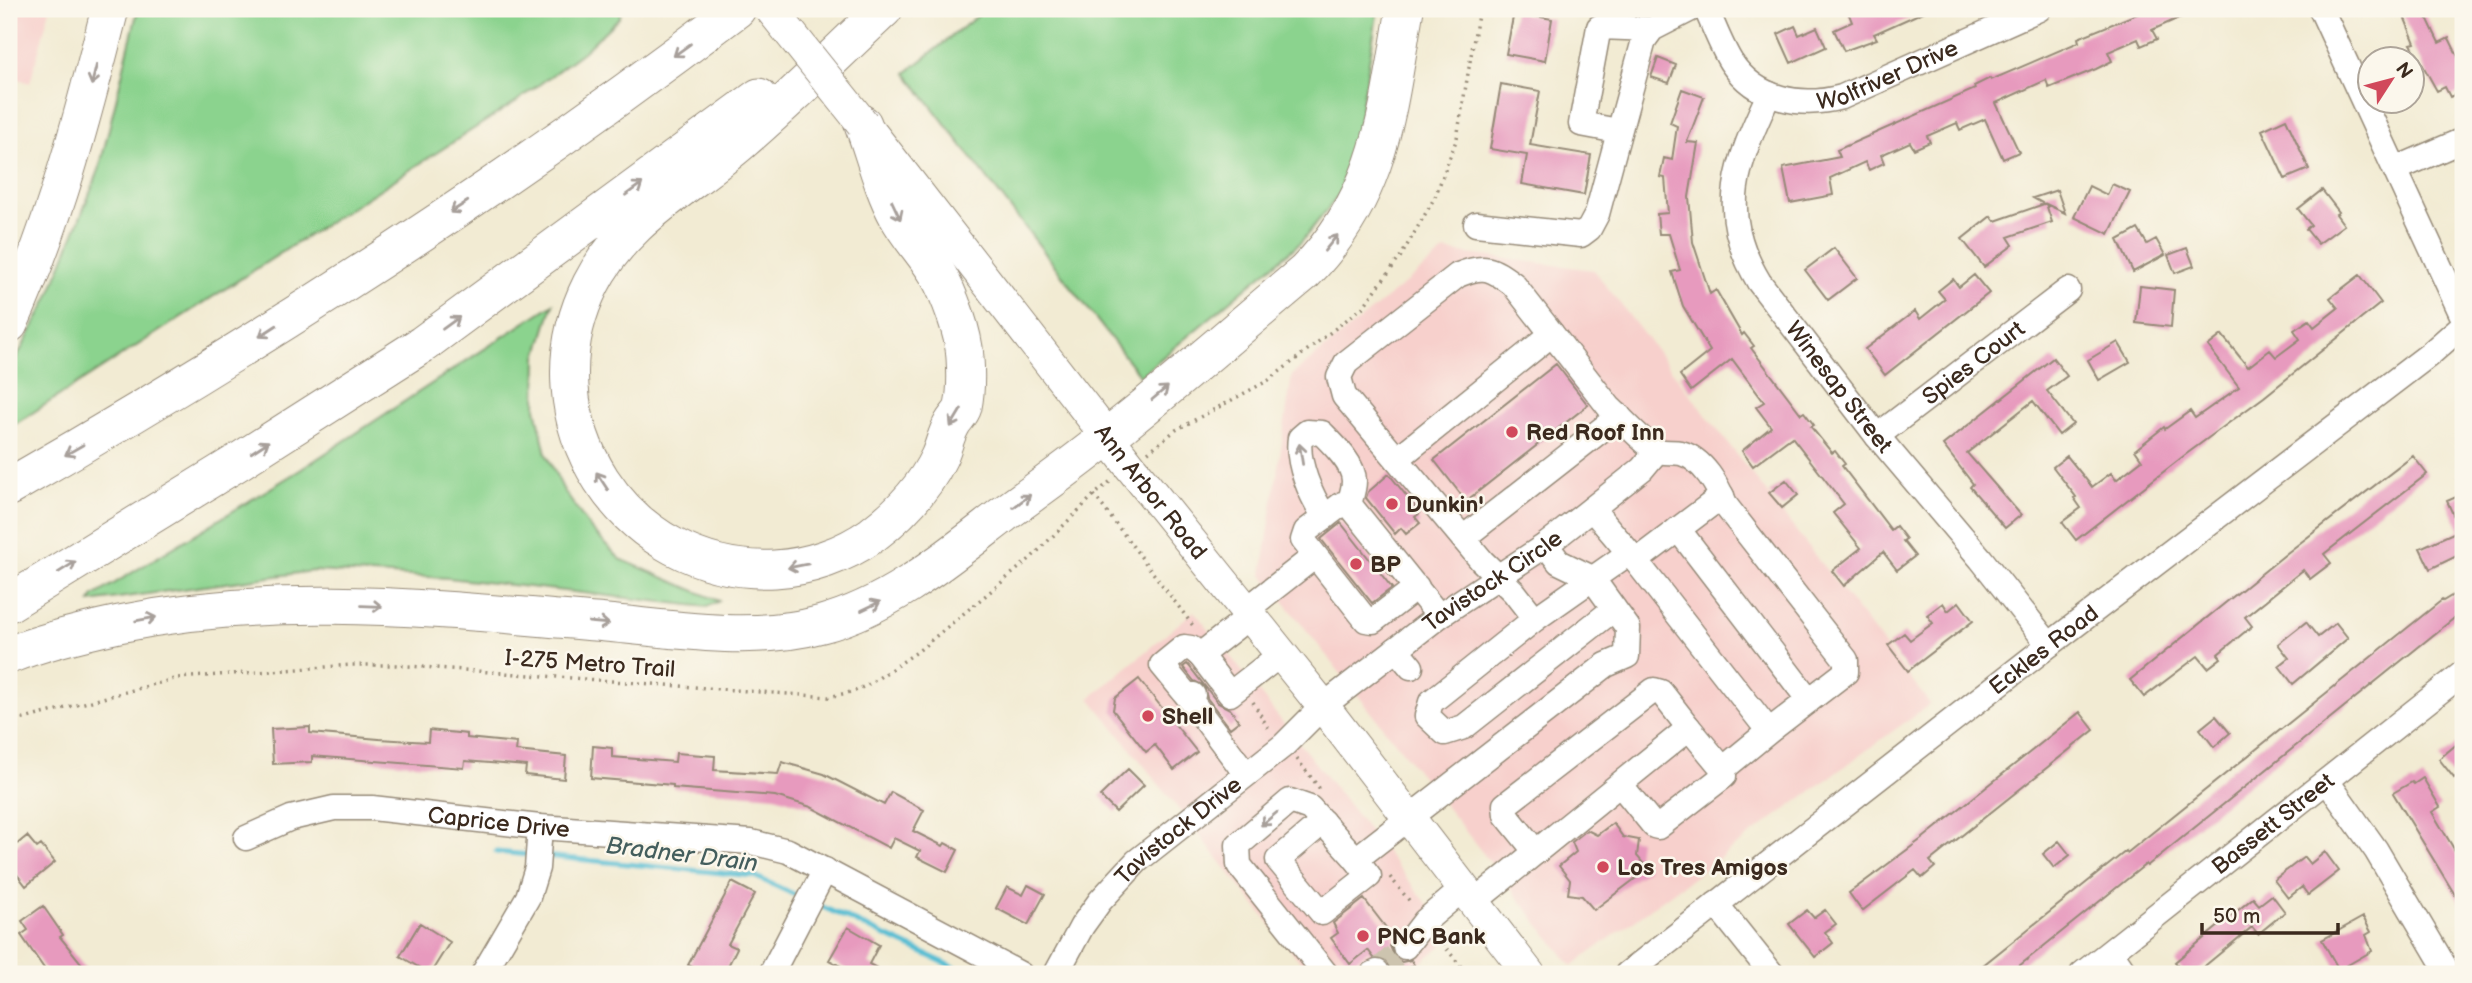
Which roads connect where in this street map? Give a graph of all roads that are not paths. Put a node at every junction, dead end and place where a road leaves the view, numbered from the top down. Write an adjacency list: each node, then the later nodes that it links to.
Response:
1 (110, 9): 19 (highway, one-way to 19)
2 (737, 9): 27 (highway, one-way to 27)
3 (771, 9): 12 (main road, Ann Arbor Road, bridge)
4 (882, 9): 12 (highway, one-way to 4); 40 (highway, one-way to 4)
5 (1405, 9): 24 (highway, one-way to 5)
6 (1691, 9): 10 (street)
7 (1706, 9): 11 (street)
8 (2039, 9): 11 (street, Wolfriver Drive)
9 (2321, 9): 15 (street)
10 (1652, 29): 13 (street); 13 (street)
11 (1769, 94): 23 (street, Winesap Street)
12 (863, 124): 24 (main road, Ann Arbor Road)
13 (1618, 131): 16 (street)
14 (2463, 140): 15 (street)
15 (2396, 169): 18 (street)
16 (1476, 224)
17 (2068, 290): 23 (street, Spies Court)
18 (2463, 317)
19 (9, 324)
20 (2463, 325): 45 (street, Eckles Road)
21 (1552, 334): 22 (street); 26 (street); 26 (street)
22 (1619, 416): 25 (street); 33 (street)
23 (1877, 436): 45 (street, Winesap Street)
24 (1108, 437): 42 (main road, Ann Arbor Road); 47 (highway, one-way to 24)
25 (1657, 451): 28 (street); 30 (street, Tavistock Circle)
26 (1397, 458): 33 (street)
27 (9, 487)
28 (1721, 496): 32 (street); 51 (street)
29 (1349, 504): 31 (street); 31 (street, one-way to 29); 39 (street)
30 (1592, 509): 34 (street, Tavistock Circle); 36 (street)
31 (1325, 517): 35 (street)
32 (1678, 529): 36 (street); 51 (street)
33 (1463, 538): 37 (street)
34 (1546, 545): 37 (street, Tavistock Circle); 38 (street)
35 (1315, 556): 39 (street); 42 (street)
36 (1633, 557): 38 (street); 54 (street)
37 (1499, 576): 43 (street, Tavistock Circle); 44 (street)
38 (1592, 578): 41 (street); 44 (street)
39 (1416, 587): 43 (street)
40 (9, 603)
41 (1614, 609): 44 (street); 59 (street)
42 (1248, 613): 46 (main road, Ann Arbor Road); 48 (street)
43 (1439, 616): 52 (street, Tavistock Circle)
44 (1535, 619)
45 (2049, 645): 67 (street, Eckles Road)
46 (1281, 654): 50 (street); 52 (main road, Ann Arbor Road)
47 (9, 655)
48 (1200, 655): 50 (street); 50 (street)
49 (2463, 673): 57 (street, Bassett Street)
50 (1202, 688): 56 (street)
51 (1809, 700): 54 (street)
52 (1323, 706): 56 (street, Tavistock Drive); 59 (main road, Ann Arbor Road)
53 (1689, 728): 55 (street); 58 (street); 63 (street)
54 (1773, 728): 55 (street)
55 (1723, 769): 58 (street)
56 (1246, 774): 73 (street, Tavistock Drive)
57 (2327, 780): 69 (street, Bassett Street); 80 (street)
58 (1620, 784): 63 (street)
59 (1410, 818): 64 (street); 66 (main road, Ann Arbor Road)
60 (1323, 822): 64 (street); 64 (street); 74 (street, one-way to 74)
61 (540, 827): 62 (street, Caprice Drive); 65 (street, Caprice Drive); 70 (street)
62 (246, 838)
63 (1536, 852): 66 (street)
64 (1356, 859)
65 (825, 870): 71 (street); 72 (street, Caprice Drive)
66 (1469, 895): 68 (street); 75 (main road, Ann Arbor Road)
67 (1716, 904): 76 (street, Eckles Road); 77 (street)
68 (1405, 947)
69 (2111, 952): 78 (street, Bassett Street); 79 (street)
70 (483, 974)
71 (771, 974)
72 (1020, 974)
73 (1056, 974)
74 (1326, 974)
75 (1530, 974)
76 (1627, 974)
77 (1772, 974)
78 (2082, 974)
79 (2126, 974)
80 (2449, 974)

